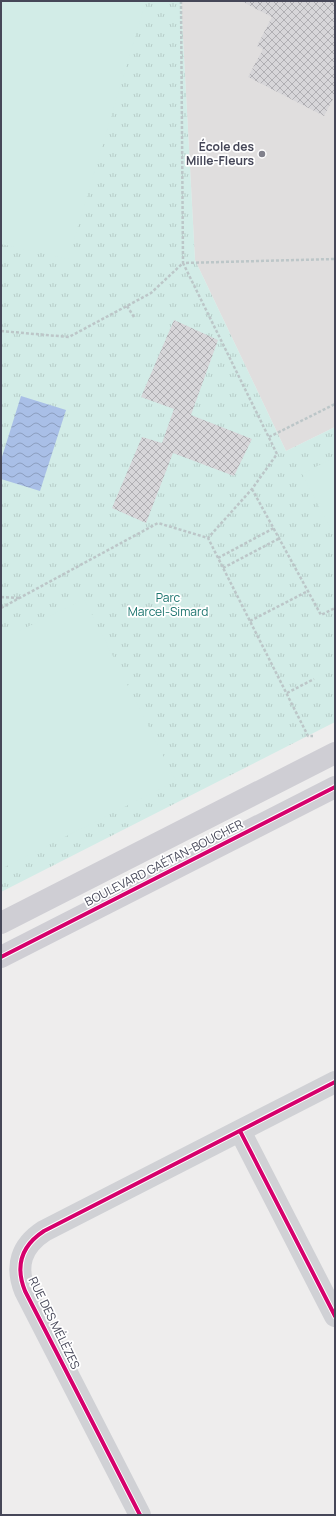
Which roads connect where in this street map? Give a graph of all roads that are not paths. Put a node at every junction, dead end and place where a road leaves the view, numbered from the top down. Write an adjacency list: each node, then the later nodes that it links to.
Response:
1 (335, 753): 3 (street, BOULEVARD GAÉTAN-BOUCHER)
2 (335, 787): 4 (street, BOULEVARD GAÉTAN-BOUCHER)
3 (1, 923)
4 (1, 957)
5 (335, 1082): 6 (street, RUE DES MÉLÈZES)
6 (240, 1131): 7 (street); 8 (street, RUE DES MÉLÈZES)
7 (335, 1316)
8 (140, 1515)

